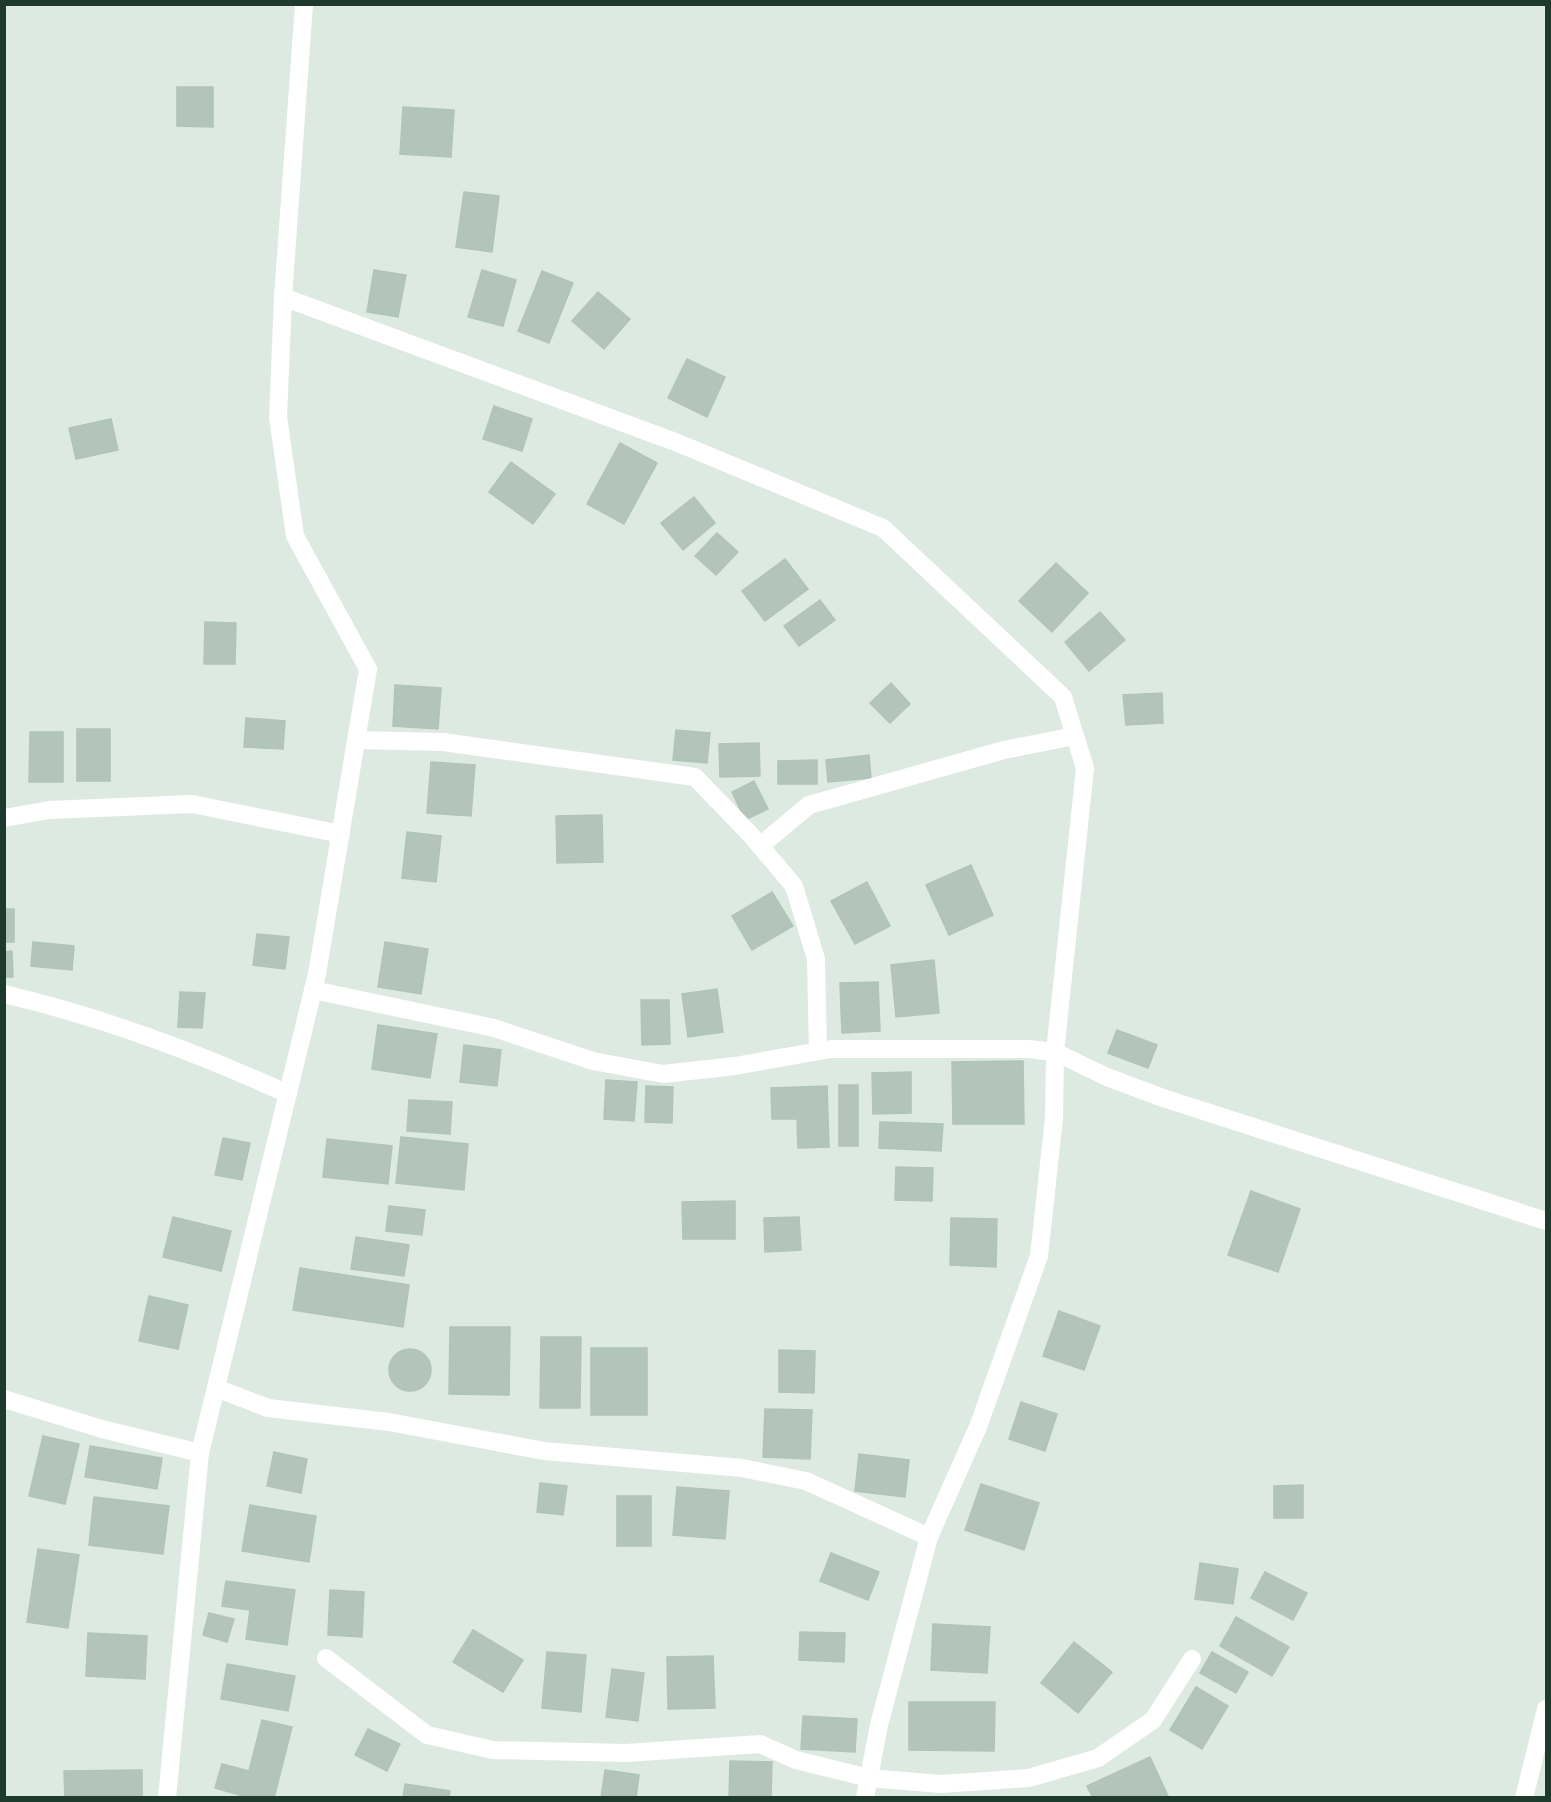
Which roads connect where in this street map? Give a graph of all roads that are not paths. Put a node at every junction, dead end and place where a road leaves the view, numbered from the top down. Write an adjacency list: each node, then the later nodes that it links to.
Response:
1 (304, 4): 2 (street)
2 (283, 297): 3 (street); 4 (street)
3 (1075, 736): 7 (street); 11 (street)
4 (356, 740): 6 (street); 7 (street)
5 (4, 818): 6 (street)
6 (340, 834): 8 (street)
7 (760, 846): 10 (street)
8 (313, 990): 10 (street); 12 (street)
9 (4, 994): 12 (street)
10 (818, 1051): 11 (street)
11 (1055, 1052): 13 (street); 17 (street)
12 (288, 1094): 14 (street)
13 (1546, 1221)
14 (216, 1388): 16 (street); 17 (street)
15 (4, 1399): 16 (street)
16 (200, 1453): 22 (street)
17 (928, 1537): 21 (street)
18 (326, 1658): 21 (street)
19 (1192, 1659): 21 (street)
20 (1546, 1709): 24 (street)
21 (868, 1778): 23 (street)
22 (167, 1797)
23 (865, 1797)
24 (1524, 1797)

